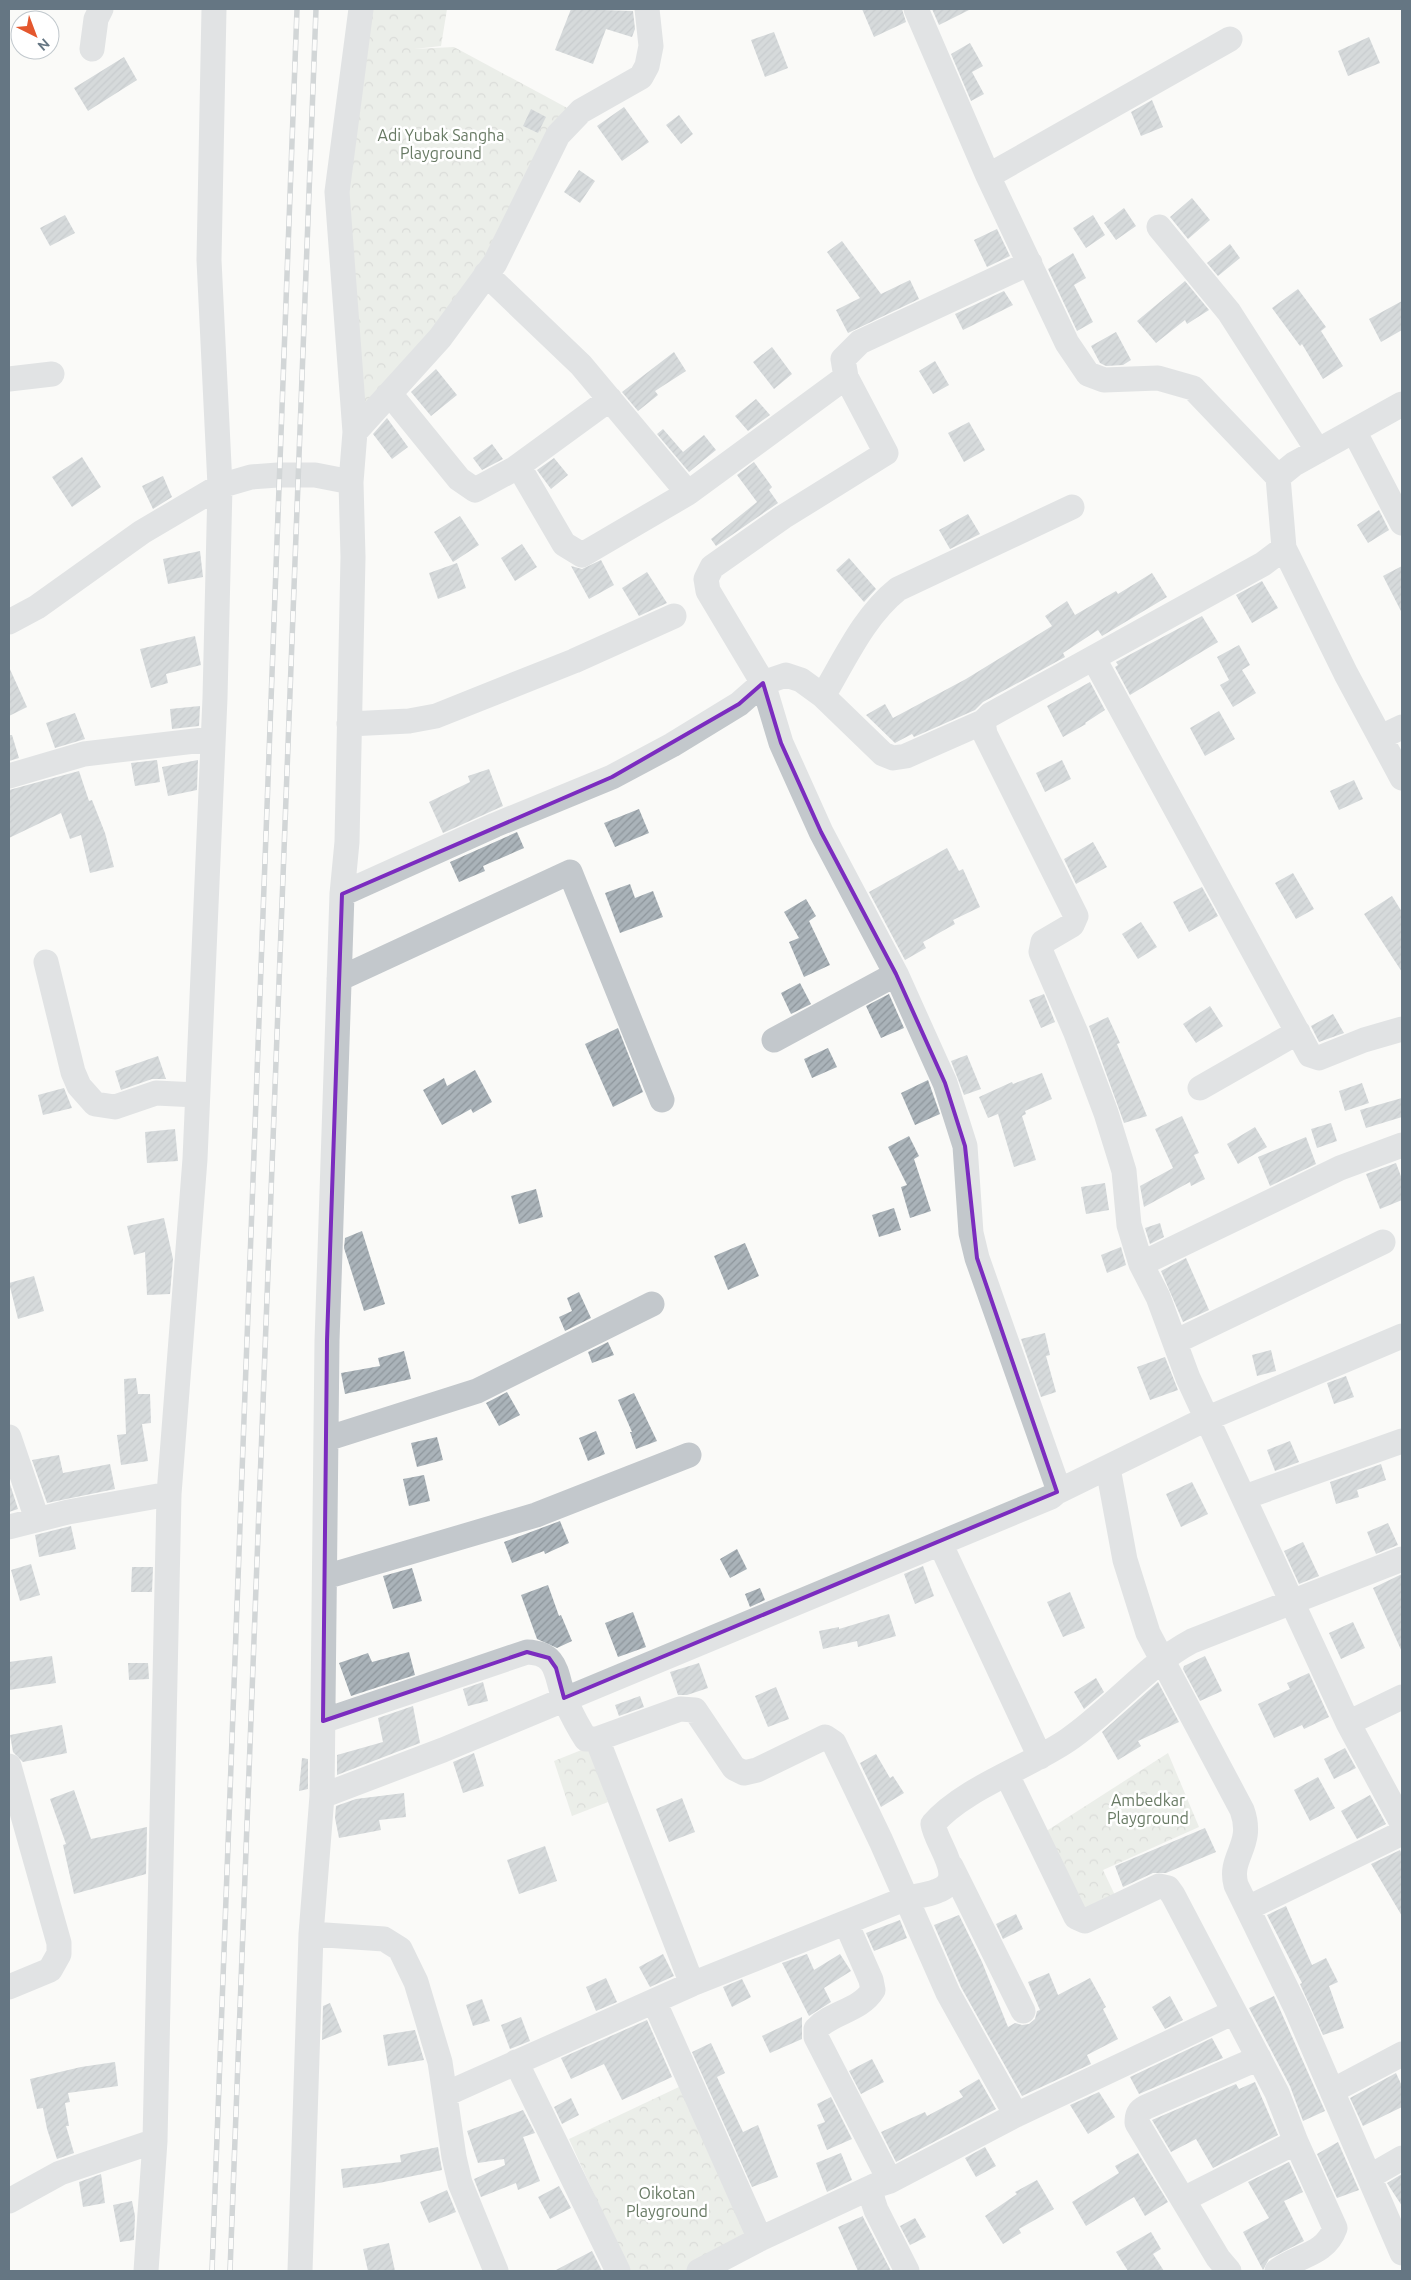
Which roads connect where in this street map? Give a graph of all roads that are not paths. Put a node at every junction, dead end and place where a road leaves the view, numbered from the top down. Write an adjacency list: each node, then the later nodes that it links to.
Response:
1 (101, 9): 7 (street)
2 (214, 9): 24 (street)
3 (361, 9): 19 (street)
4 (647, 9): 11 (street)
5 (916, 9): 8 (street)
6 (1230, 39): 8 (street)
7 (92, 49)
8 (988, 176): 10 (street)
9 (1159, 226): 20 (street)
10 (1030, 263): 13 (street); 22 (street)
11 (486, 274): 15 (street); 16 (street)
12 (52, 374): 14 (street)
13 (846, 378): 25 (street); 32 (street)
14 (9, 379)
15 (390, 394): 19 (street); 21 (street)
16 (610, 399): 21 (street); 25 (street)
17 (1402, 404): 18 (street)
18 (1354, 431): 20 (street); 27 (street)
19 (355, 432): 23 (street)
20 (1318, 451): 22 (street)
21 (514, 469): 25 (street)
22 (1278, 477): 28 (street)
23 (351, 482): 24 (street); 35 (street)
24 (220, 486): 30 (street); 37 (street)
25 (688, 493)
26 (1072, 507): 33 (street)
27 (1402, 523)
28 (1284, 548): 31 (street); 36 (street)
29 (674, 616): 35 (street)
30 (9, 622)
31 (1094, 659): 34 (street); 45 (street)
32 (763, 683): 33 (street); 40 (street); 42 (street)
33 (824, 696): 34 (street)
34 (983, 722): 52 (street)
35 (349, 724): 40 (street)
36 (1391, 732): 39 (street)
37 (212, 738): 38 (street); 48 (street)
38 (9, 776)
39 (1402, 778)
40 (342, 894): 43 (street)
41 (46, 962): 48 (street)
42 (896, 974): 46 (street); 62 (street)
43 (339, 979): 49 (street); 58 (street)
44 (1402, 1029): 45 (street)
45 (1298, 1032): 47 (street)
46 (774, 1040)
47 (1200, 1088)
48 (197, 1095): 63 (street)
49 (662, 1100)
50 (1402, 1145): 52 (street)
51 (1383, 1242): 55 (street)
52 (1141, 1264): 55 (street)
53 (652, 1304): 58 (street)
54 (1402, 1336): 56 (street)
55 (1175, 1342): 56 (street)
56 (1206, 1419): 61 (street); 64 (street)
57 (9, 1437): 65 (street)
58 (326, 1439): 69 (street)
59 (1402, 1441): 64 (street)
60 (689, 1455): 69 (street)
61 (1108, 1468): 62 (street); 71 (street)
62 (1057, 1492): 67 (street)
63 (169, 1494): 65 (street); 99 (street)
64 (1245, 1497): 70 (street)
65 (37, 1519): 66 (street)
66 (9, 1526)
67 (940, 1543): 73 (street); 77 (street)
68 (1402, 1559): 70 (street)
69 (325, 1577): 74 (street)
70 (1291, 1603): 71 (street); 75 (street)
71 (1161, 1660): 77 (street); 85 (street)
72 (1402, 1697): 75 (street)
73 (564, 1698): 74 (street); 76 (street); 80 (street)
74 (323, 1721): 80 (street)
75 (1348, 1723): 81 (street)
76 (597, 1738): 84 (street); 88 (street)
77 (1040, 1756): 79 (street)
78 (9, 1766): 89 (street)
79 (1007, 1775): 83 (street); 92 (street)
80 (322, 1796): 87 (street)
81 (1402, 1823)
82 (1402, 1834): 85 (street)
83 (950, 1866): 84 (street); 91 (street)
84 (907, 1898): 86 (street); 98 (street)
85 (1248, 1908): 96 (street)
86 (846, 1923): 88 (street); 103 (street)
87 (311, 1934): 97 (street); 109 (street)
88 (692, 1984): 90 (street)
89 (9, 1987)
90 (654, 2001): 95 (street); 106 (street)
91 (1023, 2011)
92 (1234, 2012): 94 (street); 98 (street)
93 (1402, 2054): 96 (street)
94 (1259, 2058): 100 (street); 104 (street)
95 (516, 2062): 97 (street); 111 (street)
96 (1332, 2091): 102 (street)
97 (446, 2094): 110 (street)
98 (1016, 2115): 103 (street)
99 (155, 2141): 105 (street); 108 (street)
100 (1296, 2142): 104 (street); 115 (street)
101 (1402, 2158): 102 (street)
102 (1369, 2177): 107 (street)
103 (882, 2183): 106 (street); 113 (street)
104 (1184, 2199): 114 (street)
105 (9, 2201)
106 (760, 2239): 112 (street)
107 (1402, 2253)
108 (146, 2271)
109 (300, 2271)
110 (496, 2271)
111 (618, 2271)
112 (698, 2271)
113 (907, 2271)
114 (1229, 2271)
115 (1277, 2271)

